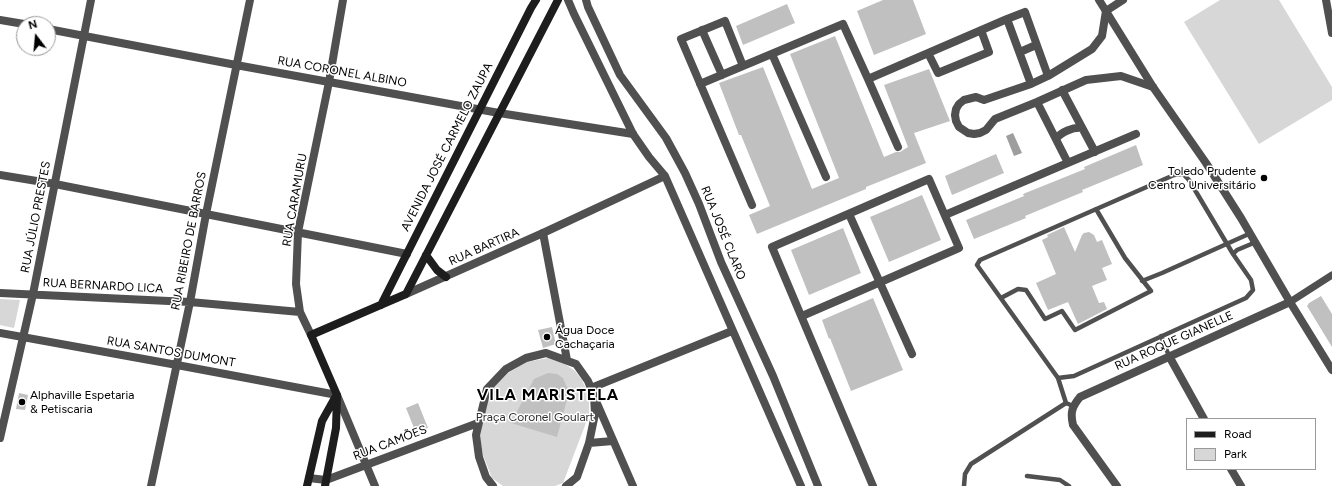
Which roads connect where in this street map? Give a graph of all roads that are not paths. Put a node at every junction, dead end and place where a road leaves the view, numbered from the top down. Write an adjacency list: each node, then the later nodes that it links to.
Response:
1 (91, 0): 19 (street, RUA JÚLIO PRESTES)
2 (250, 0): 24 (street, RUA RIBEIRO DE BARROS)
3 (343, 0): 29 (street, RUA CARAMURU)
4 (536, 0): 35 (main road, AVENIDA JOSÉ CARMELO ZAUPA)
5 (558, 0): 36 (main road)
6 (568, 0): 38 (street)
7 (586, 0): 104 (street, RUA JOSÉ CLARO)
8 (1099, 0): 11 (street)
9 (1123, 0): 11 (street)
10 (1326, 0): 18 (street)
11 (1106, 11): 27 (street); 32 (street)
12 (1007, 19): 17 (street); 20 (street); 21 (street)
13 (0, 20): 14 (street)
14 (16, 23)
15 (56, 30): 19 (street, RUA CORONEL ALBINO)
16 (702, 30): 25 (street); 26 (street); 30 (street)
17 (981, 30): 22 (street); 22 (street)
18 (1332, 33)
19 (84, 35): 24 (street, RUA CORONEL ALBINO); 47 (street, RUA JÚLIO PRESTES)
20 (1036, 45): 21 (street); 27 (street)
21 (1020, 52): 31 (street)
22 (928, 53): 28 (street)
23 (772, 54): 25 (street); 28 (street); 46 (street)
24 (236, 65): 29 (street, RUA CORONEL ALBINO); 50 (street, RUA RIBEIRO DE BARROS)
25 (743, 66): 26 (street)
26 (722, 75): 30 (street)
27 (1048, 76): 31 (street)
28 (868, 79): 41 (street)
29 (329, 82): 35 (street, RUA CORONEL ALBINO); 53 (street, RUA CARAMURU)
30 (700, 84): 48 (street)
31 (1032, 84): 34 (street)
32 (1153, 87): 33 (street); 55 (street)
33 (1062, 90): 34 (street); 37 (street)
34 (1037, 102): 40 (street)
35 (479, 109): 36 (street, RUA CORONEL ALBINO); 58 (main road, AVENIDA JOSÉ CARMELO ZAUPA)
36 (499, 113): 38 (street, RUA CORONEL ALBINO); 60 (main road)
37 (1082, 128): 40 (street); 42 (street)
38 (633, 134): 45 (street)
39 (1136, 134): 42 (street)
40 (1056, 139): 43 (street)
41 (898, 147)
42 (1095, 152): 43 (street)
43 (1068, 163): 52 (street)
44 (0, 175): 47 (street)
45 (665, 176): 54 (street, RUA BARTIRA); 74 (street)
46 (826, 177)
47 (55, 184): 50 (street); 66 (street, RUA JÚLIO PRESTES)
48 (752, 206)
49 (1096, 209): 57 (lane); 63 (lane); 68 (lane)
50 (206, 214): 53 (street); 69 (street, RUA RIBEIRO DE BARROS)
51 (849, 214): 52 (street); 64 (street); 73 (street)
52 (945, 215): 64 (street)
53 (298, 232): 58 (street); 72 (street, RUA CARAMURU)
54 (543, 233): 62 (street, RUA BARTIRA); 81 (street)
55 (1251, 233): 56 (street); 57 (lane)
56 (1256, 242): 59 (lane); 70 (street)
57 (1228, 244): 59 (lane); 63 (lane)
58 (407, 254): 71 (main road, AVENIDA JOSÉ CARMELO ZAUPA)
59 (1233, 254): 77 (lane)
60 (426, 255): 62 (main road); 67 (main road)
61 (1332, 275): 70 (street)
62 (446, 277): 67 (street, RUA BARTIRA)
63 (1142, 281): 68 (lane)
64 (879, 282): 73 (street); 79 (street)
65 (0, 293): 66 (street, RUA BERNARDO LICA)
66 (33, 294): 69 (street, RUA BERNARDO LICA); 78 (street, RUA JÚLIO PRESTES)
67 (406, 294): 71 (main road, RUA BARTIRA)
68 (1001, 298): 84 (lane)
69 (190, 302): 72 (street, RUA BERNARDO LICA); 82 (street, RUA RIBEIRO DE BARROS)
70 (1290, 302): 80 (street, RUA ROQUE GIANELLE); 83 (street)
71 (381, 305): 76 (main road, RUA BARTIRA)
72 (300, 312): 76 (street, RUA CARAMURU)
73 (802, 316): 105 (street)
74 (732, 331): 85 (street); 103 (street)
75 (0, 333): 78 (street, RUA SANTOS DUMONT)
76 (311, 335): 86 (main road, RUA CARAMURU)
77 (1161, 336): 80 (lane); 84 (lane)
78 (23, 338): 82 (street, RUA SANTOS DUMONT); 90 (street, RUA JÚLIO PRESTES)
79 (912, 354)
80 (1169, 356): 87 (street, RUA ROQUE GIANELLE); 88 (street)
81 (567, 360): 85 (street); 89 (street)
82 (177, 365): 86 (street, RUA SANTOS DUMONT); 98 (street, RUA RIBEIRO DE BARROS)
83 (1332, 370)
84 (1058, 378): 87 (lane)
85 (592, 392): 91 (street); 92 (street)
86 (337, 395): 93 (street, RUA CARAMURU); 96 (main road); 97 (main road)
87 (1069, 404): 106 (lane); 108 (street)
88 (1203, 418)
89 (478, 422): 93 (street, RUA CAMÕES); 100 (street)
90 (0, 438)
91 (613, 441): 92 (street); 102 (street)
92 (589, 443): 101 (street)
93 (365, 465): 97 (street, RUA CAMÕES); 99 (street, RUA CARAMURU)
94 (1232, 470): 109 (street)
95 (1027, 476): 107 (lane)
96 (308, 482): 97 (street, RUA CAMÕES)
97 (325, 483)
98 (151, 486)
99 (375, 486)
100 (493, 486)
101 (566, 486)
102 (633, 486)
103 (800, 486)
104 (818, 486)
105 (873, 486)
106 (964, 486)
107 (1069, 486)
108 (1117, 486)
109 (1241, 486)

